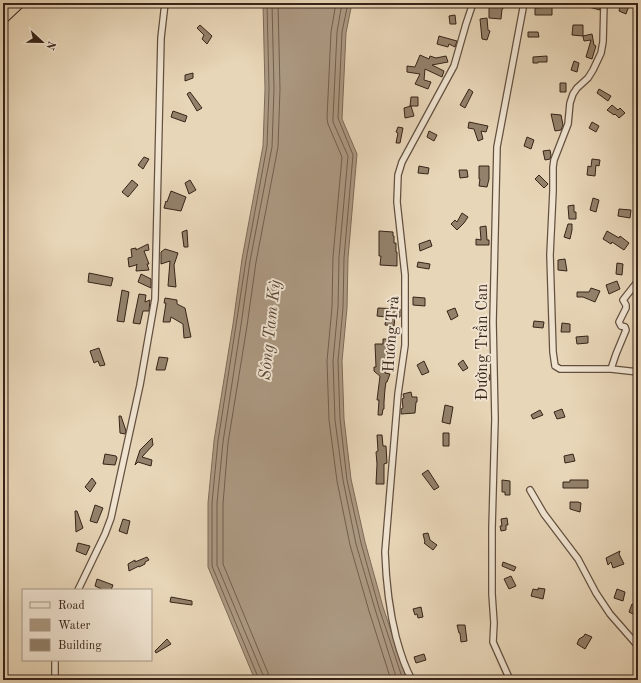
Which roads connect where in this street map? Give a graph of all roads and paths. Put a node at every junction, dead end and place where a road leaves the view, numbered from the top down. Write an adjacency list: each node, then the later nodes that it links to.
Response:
1 (10, 3): 7 (highway)
2 (20, 3): 8 (highway)
3 (165, 3): 13 (street)
4 (473, 3): 17 (street, Hương Trà)
5 (524, 3): 18 (street, Đường Trần Can)
6 (604, 3): 10 (street)
7 (3, 10)
8 (3, 19)
9 (638, 281): 10 (street)
10 (611, 369): 11 (street)
11 (638, 372)
12 (530, 490): 14 (street)
13 (78, 589)
14 (638, 646)
15 (55, 661): 16 (street)
16 (55, 680)
17 (412, 680)
18 (510, 680)

